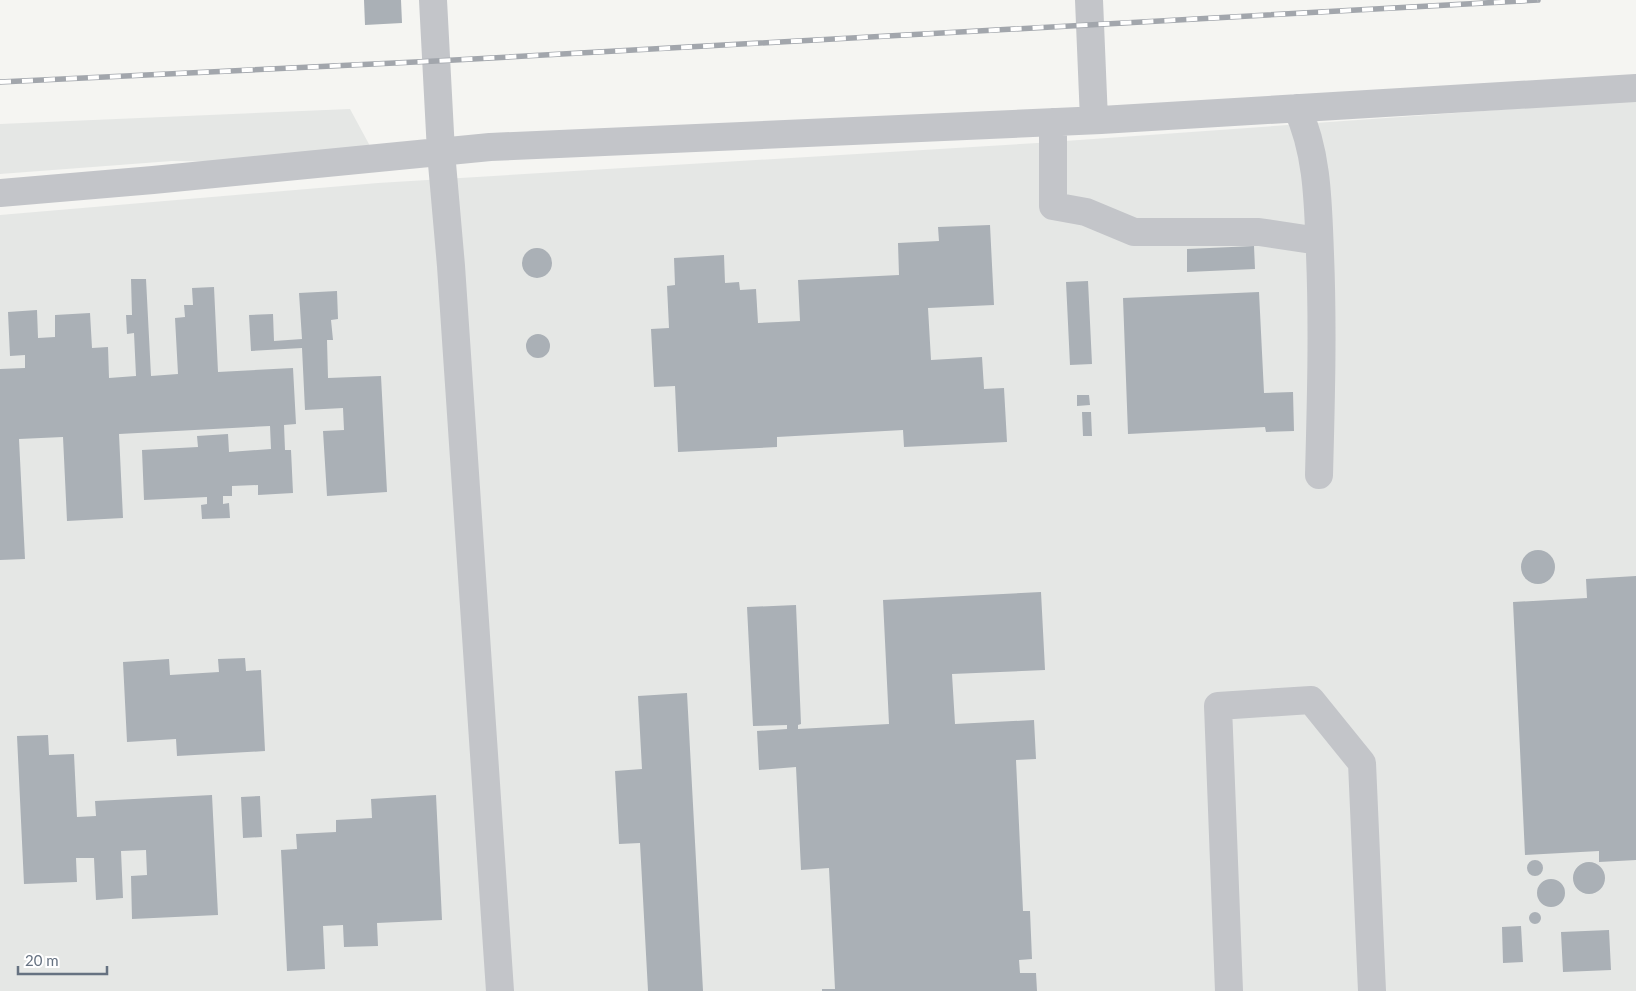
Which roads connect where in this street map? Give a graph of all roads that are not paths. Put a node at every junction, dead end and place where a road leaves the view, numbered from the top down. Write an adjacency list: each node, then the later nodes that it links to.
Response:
1 (433, 0): 7 (lane)
2 (1089, 0): 5 (lane)
3 (1636, 88): 4 (lane)
4 (1297, 108): 5 (lane); 9 (lane)
5 (1094, 120): 6 (lane)
6 (1053, 122): 7 (lane); 9 (lane)
7 (441, 152): 8 (lane); 11 (lane)
8 (0, 193)
9 (1319, 241): 10 (lane)
10 (1319, 475)
11 (500, 991)
12 (1229, 991): 13 (lane)
13 (1372, 991)

